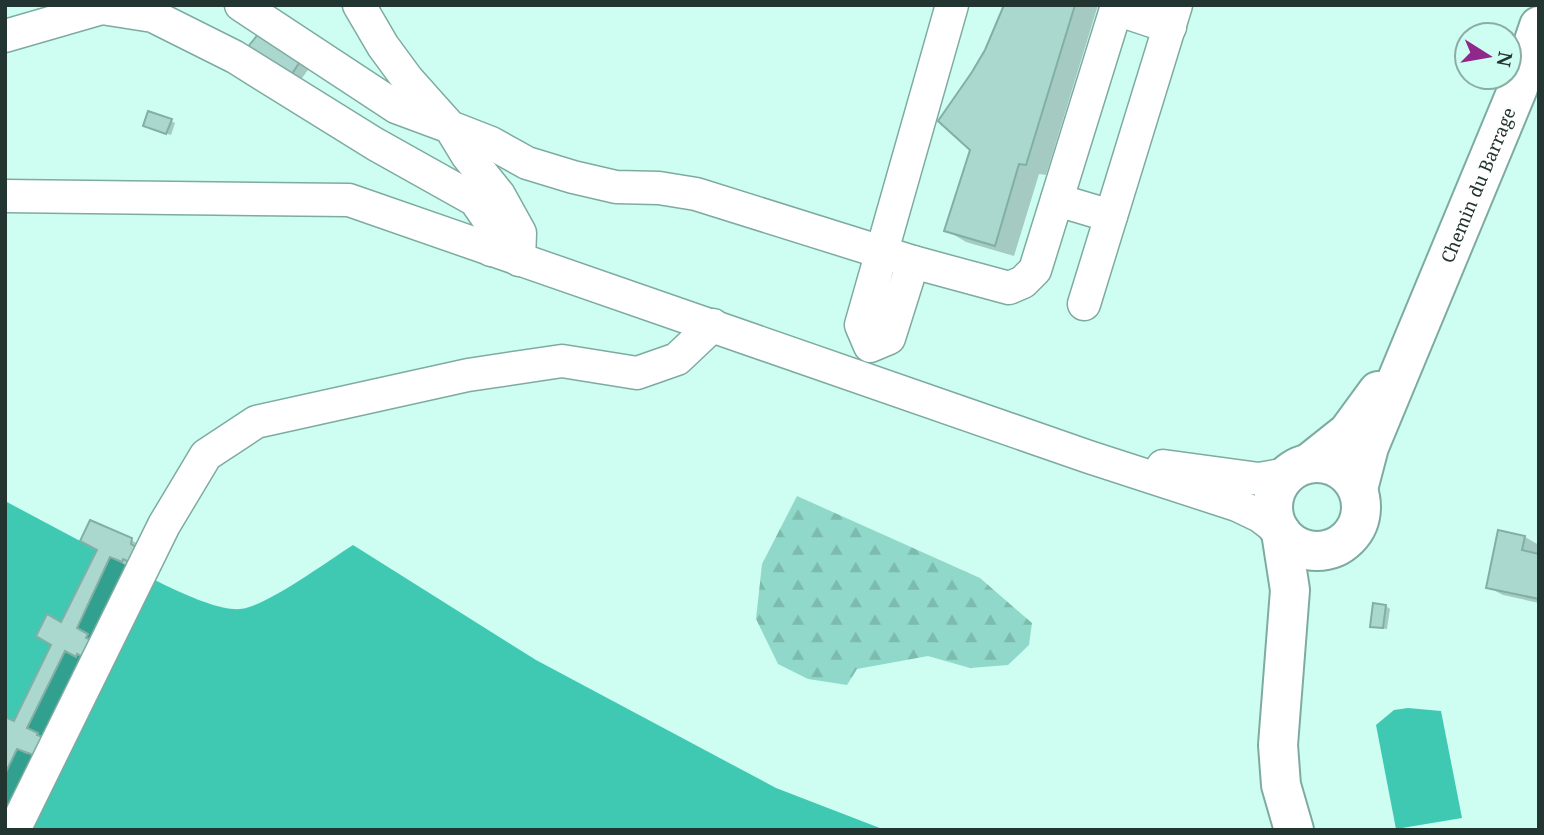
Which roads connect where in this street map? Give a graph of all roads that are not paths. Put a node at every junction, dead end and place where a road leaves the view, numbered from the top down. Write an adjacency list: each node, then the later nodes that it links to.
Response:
1 (241, 5): 7 (lane)
2 (359, 5): 7 (lane)
3 (952, 5): 11 (lane)
4 (1173, 16): 9 (lane); 10 (lane)
5 (1539, 26): 16 (main road, Chemin du Barrage)
6 (5, 36): 12 (lane)
7 (450, 127): 11 (lane); 12 (lane)
8 (5, 196): 12 (lane)
9 (1057, 200): 10 (lane); 13 (lane)
10 (1111, 216): 14 (lane)
11 (882, 251): 13 (lane); 17 (lane)
12 (505, 255): 15 (lane)
13 (913, 262): 17 (lane)
14 (1084, 304)
15 (713, 325): 18 (lane); 23 (lane)
16 (1412, 340): 20 (main road, Chemin du Barrage); 21 (main road, Chemin du Barrage)
17 (870, 346): 18 (lane)
18 (861, 377): 19 (lane)
19 (1089, 457): 20 (lane); 22 (lane)
20 (1299, 469): 21 (main road); 22 (main road, Chemin du Barrage)
21 (1358, 489): 22 (main road, Chemin du Barrage)
22 (1281, 532): 24 (main road)
23 (14, 830)
24 (1294, 830)

